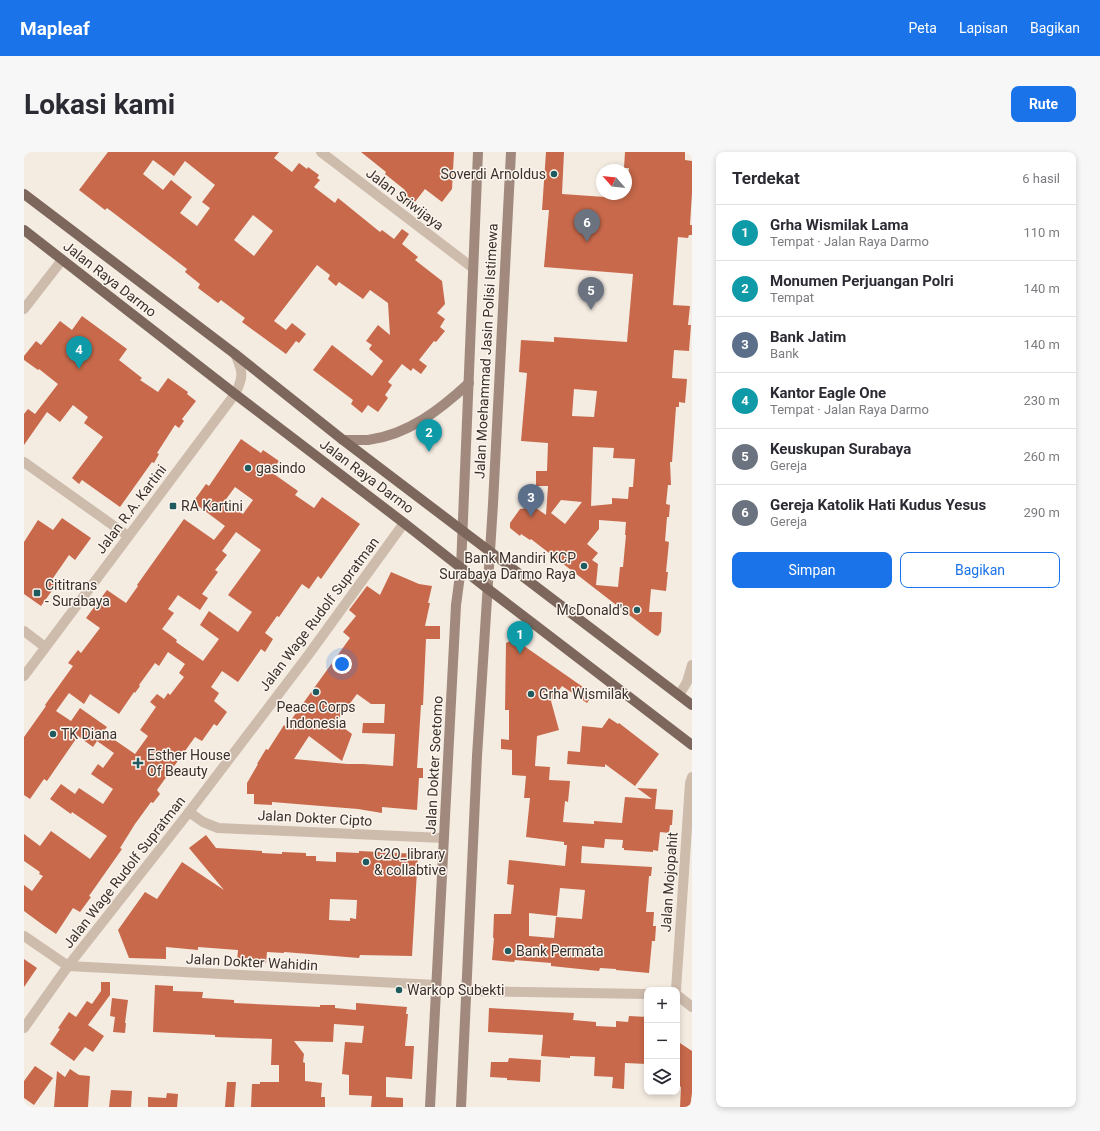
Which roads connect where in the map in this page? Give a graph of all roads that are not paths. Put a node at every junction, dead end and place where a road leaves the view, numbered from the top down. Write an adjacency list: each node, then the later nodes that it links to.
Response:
1 (321, 152): 7 (street, Jalan Sriwijaya)
2 (478, 152): 7 (main road, Jalan Moehammad Jasin Polisi Istimewa)
3 (511, 152): 17 (main road, Jalan Moehammad Jasin Polisi Istimewa)
4 (24, 194): 9 (main road, Jalan Raya Darmo)
5 (24, 230): 6 (main road, Jalan Raya Darmo)
6 (62, 260): 8 (street); 11 (main road, Jalan Raya Darmo)
7 (473, 268): 10 (main road, Jalan Moehammad Jasin Polisi Istimewa)
8 (24, 309)
9 (235, 354): 11 (street, Jalan R.A. Kartini); 12 (main road, Jalan Raya Darmo)
10 (470, 383): 12 (main road); 15 (main road, Jalan Moehammad Jasin Polisi Istimewa)
11 (235, 394): 14 (main road, Jalan Raya Darmo); 16 (street, Jalan R.A. Kartini)
12 (343, 440): 15 (main road, Jalan Raya Darmo)
13 (24, 462): 16 (street)
14 (404, 523): 18 (main road, Jalan Raya Darmo); 28 (street, Jalan Wage Rudolf Supratman)
15 (463, 531): 17 (main road, Jalan Raya Darmo); 18 (main road, Jalan Moehammad Jasin Polisi Istimewa)
16 (128, 536): 21 (street, Jalan R.A. Kartini)
17 (490, 551): 19 (main road, Jalan Moehammad Jasin Polisi Istimewa); 24 (main road, Jalan Raya Darmo)
18 (461, 568): 19 (main road, Jalan Raya Darmo); 29 (main road, Jalan Dokter Soetomo)
19 (488, 589): 26 (main road, Jalan Raya Darmo); 34 (main road)
20 (24, 631): 21 (street)
21 (45, 646): 23 (street, Jalan R.A. Kartini)
22 (692, 665): 24 (street)
23 (24, 676)
24 (679, 695): 25 (main road, Jalan Raya Darmo)
25 (692, 705)
26 (692, 745)
27 (692, 776): 33 (street, Jalan Mojopahit)
28 (189, 812): 29 (street, Jalan Dokter Cipto); 31 (street, Jalan Wage Rudolf Supratman)
29 (444, 838): 32 (main road, Jalan Dokter Soetomo)
30 (24, 936): 31 (street)
31 (68, 966): 32 (street, Jalan Dokter Wahidin); 38 (street, Jalan Wage Rudolf Supratman)
32 (436, 985): 39 (main road, Jalan Dokter Soetomo)
33 (676, 987)
34 (466, 991): 35 (street); 40 (main road)
35 (644, 994)
36 (680, 997): 37 (street)
37 (692, 1007)
38 (24, 1028)
39 (430, 1107)
40 (460, 1107)

